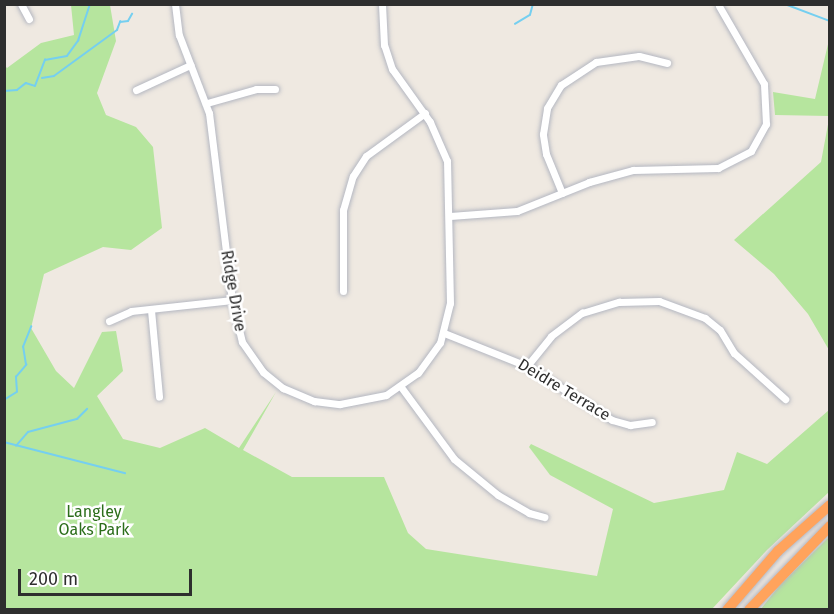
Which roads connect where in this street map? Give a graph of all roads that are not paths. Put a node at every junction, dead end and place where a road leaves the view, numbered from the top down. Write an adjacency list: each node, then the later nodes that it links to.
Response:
1 (21, 4): 5 (street)
2 (175, 4): 7 (street, Ridge Drive)
3 (382, 4): 11 (street, Ridge Drive)
4 (719, 6): 12 (street)
5 (29, 19)
6 (667, 63): 12 (street)
7 (190, 65): 9 (street); 10 (street, Ridge Drive)
8 (275, 89): 10 (street)
9 (136, 90)
10 (207, 103): 15 (street, Ridge Drive)
11 (425, 113): 13 (street, Ridge Drive); 14 (street)
12 (562, 193): 13 (street)
13 (450, 216): 18 (street, Ridge Drive)
14 (343, 291)
15 (232, 300): 16 (street); 20 (street, Ridge Drive)
16 (151, 310): 17 (street); 21 (street)
17 (109, 321)
18 (444, 333): 19 (street, Deidre Terrace); 20 (street, Ridge Drive)
19 (527, 366): 22 (street); 23 (street, Deidre Terrace)
20 (401, 387): 25 (street)
21 (159, 397)
22 (784, 399)
23 (652, 422)
24 (830, 505): 27 (highway)
25 (544, 517)
26 (830, 526): 28 (highway)
27 (726, 609)
28 (749, 609)

